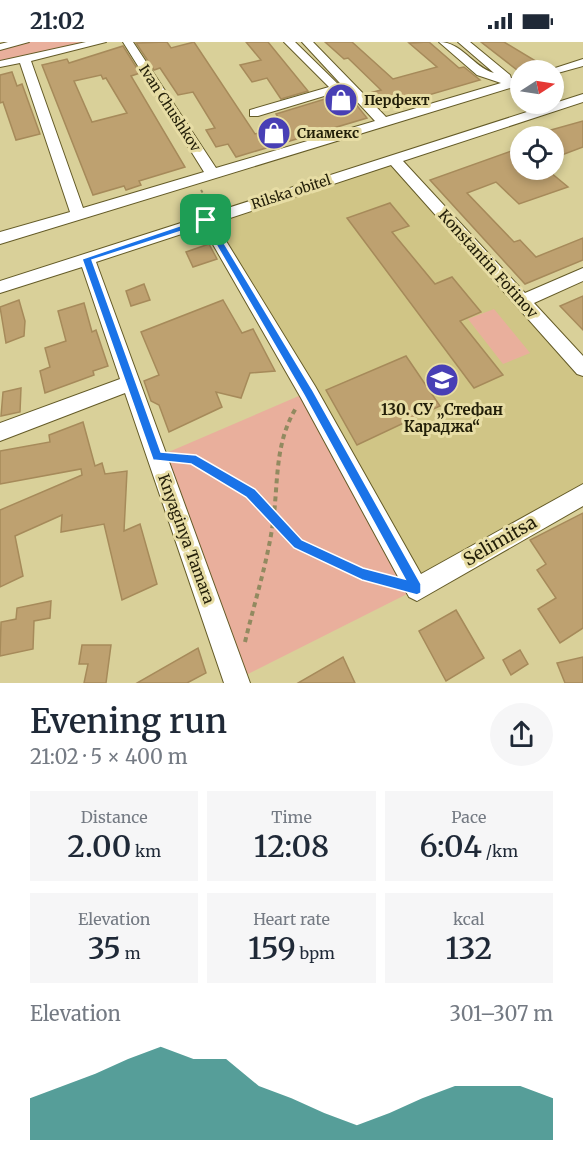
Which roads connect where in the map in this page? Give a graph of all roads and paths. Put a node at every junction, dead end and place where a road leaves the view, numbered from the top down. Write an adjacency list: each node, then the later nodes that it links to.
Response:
1 (24, 42): 8 (street)
2 (100, 42): 9 (street)
3 (128, 42): 22 (street, Ivan Chushkov)
4 (289, 42): 16 (street)
5 (307, 42): 17 (street)
6 (444, 42): 14 (street)
7 (463, 42): 13 (street)
8 (0, 47)
9 (25, 60): 11 (street); 25 (street)
10 (583, 62): 12 (street)
11 (0, 64)
12 (564, 68)
13 (510, 77)
14 (510, 80)
15 (510, 84): 20 (street)
16 (336, 89): 17 (street); 19 (street)
17 (357, 94): 20 (street)
18 (583, 98): 21 (street, Rilska obitel)
19 (245, 101)
20 (384, 123): 22 (street)
21 (393, 159): 24 (street, Rilska obitel); 30 (street, Konstantin Fotinov)
22 (213, 175): 25 (street)
23 (200, 187): 24 (path)
24 (208, 213): 27 (street, Rilska obitel); 33 (street)
25 (78, 215): 26 (street)
26 (0, 238)
27 (87, 259): 29 (street, Rilska obitel); 32 (street, Knyaginya Tamara)
28 (583, 274): 30 (street)
29 (0, 287)
30 (522, 301): 31 (street, Konstantin Fotinov)
31 (583, 368)
32 (131, 383): 34 (street); 35 (street, Knyaginya Tamara)
33 (308, 392): 37 (path); 38 (street)
34 (0, 432)
35 (157, 457): 37 (path); 40 (street, Knyaginya Tamara)
36 (583, 494): 38 (street, Selimitsa)
37 (273, 516): 38 (path); 39 (path)
38 (417, 589)
39 (244, 647)
40 (237, 683)

